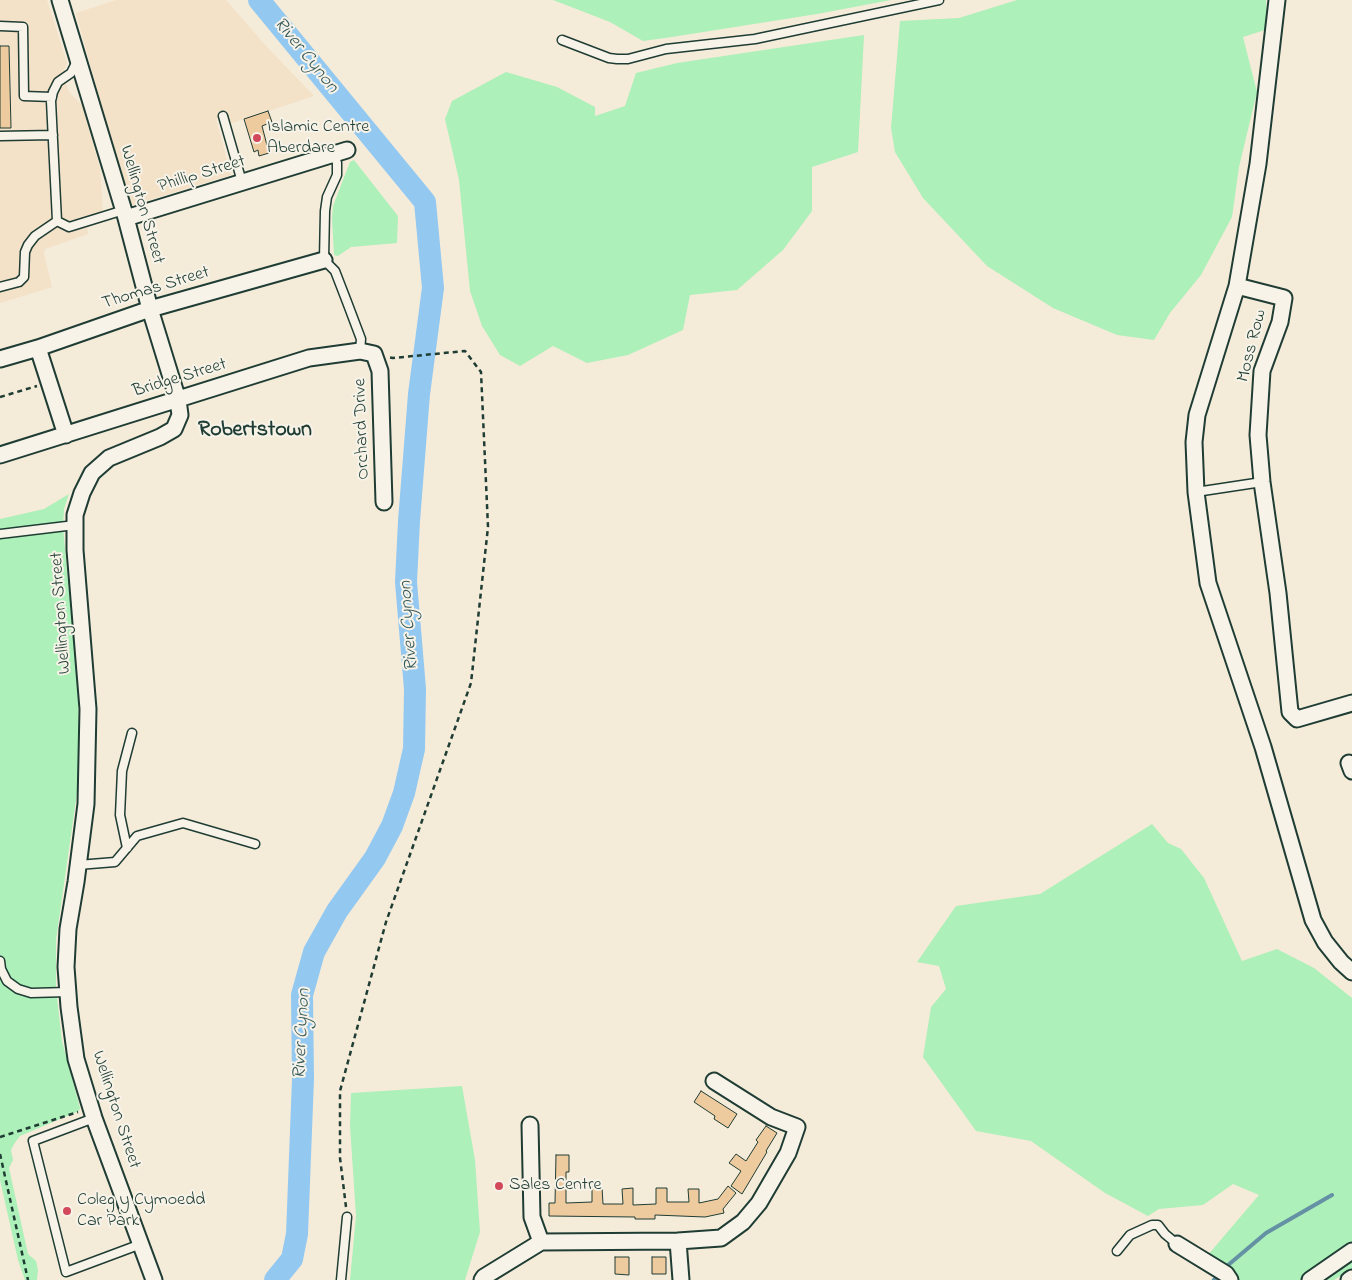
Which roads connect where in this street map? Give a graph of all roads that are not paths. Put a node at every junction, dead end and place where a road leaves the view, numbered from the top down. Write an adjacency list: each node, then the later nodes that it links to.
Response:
1 (60, 0): 6 (street, Wellington Street)
2 (939, 0): 5 (lane)
3 (1277, 0): 16 (street)
4 (0, 26): 7 (lane)
5 (562, 40)
6 (78, 59): 7 (lane); 13 (street, Wellington Street)
7 (52, 97): 9 (lane)
8 (223, 116): 12 (lane)
9 (53, 135): 10 (lane); 14 (lane)
10 (0, 136)
11 (340, 152): 12 (street, Phillip Street); 15 (lane)
12 (242, 182): 13 (street, Phillip Street)
13 (125, 214): 14 (lane); 18 (street, Wellington Street)
14 (57, 221): 17 (lane)
15 (324, 260): 18 (street, Thomas Street); 20 (lane)
16 (1237, 286): 25 (street, Moss Row); 26 (street)
17 (0, 287)
18 (150, 309): 19 (street, Thomas Street); 22 (street, Wellington Street)
19 (38, 348): 21 (street, Thomas Street); 23 (street)
20 (367, 353): 22 (street, Bridge Street); 27 (street, Orchard Drive)
21 (0, 359)
22 (178, 400): 23 (street, Bridge Street); 28 (street, Wellington Street)
23 (66, 435): 24 (street, Bridge Street)
24 (0, 455)
25 (1262, 482): 26 (lane); 30 (street)
26 (1196, 492): 36 (street)
27 (384, 502)
28 (75, 525): 29 (lane); 34 (street, Wellington Street)
29 (0, 534)
30 (1352, 703)
31 (132, 733): 33 (lane)
32 (255, 844): 33 (lane)
33 (127, 848): 34 (lane)
34 (78, 865): 37 (street, Wellington Street)
35 (0, 961): 37 (lane)
36 (1352, 972)
37 (68, 992): 39 (street, Wellington Street)
38 (714, 1081): 42 (street)
39 (93, 1113): 44 (street, Wellington Street); 44 (lane)
40 (530, 1125): 43 (street)
41 (347, 1216): 50 (lane)
42 (678, 1241): 43 (street); 52 (street)
43 (541, 1242): 51 (street)
44 (141, 1244): 49 (street, Wellington Street)
45 (1177, 1244): 46 (lane); 53 (street)
46 (1117, 1251)
47 (1352, 1251): 54 (street)
48 (1352, 1278): 55 (street)
49 (154, 1280)
50 (341, 1280)
51 (482, 1280)
52 (681, 1280)
53 (1230, 1280)
54 (1310, 1280)
55 (1349, 1280)

